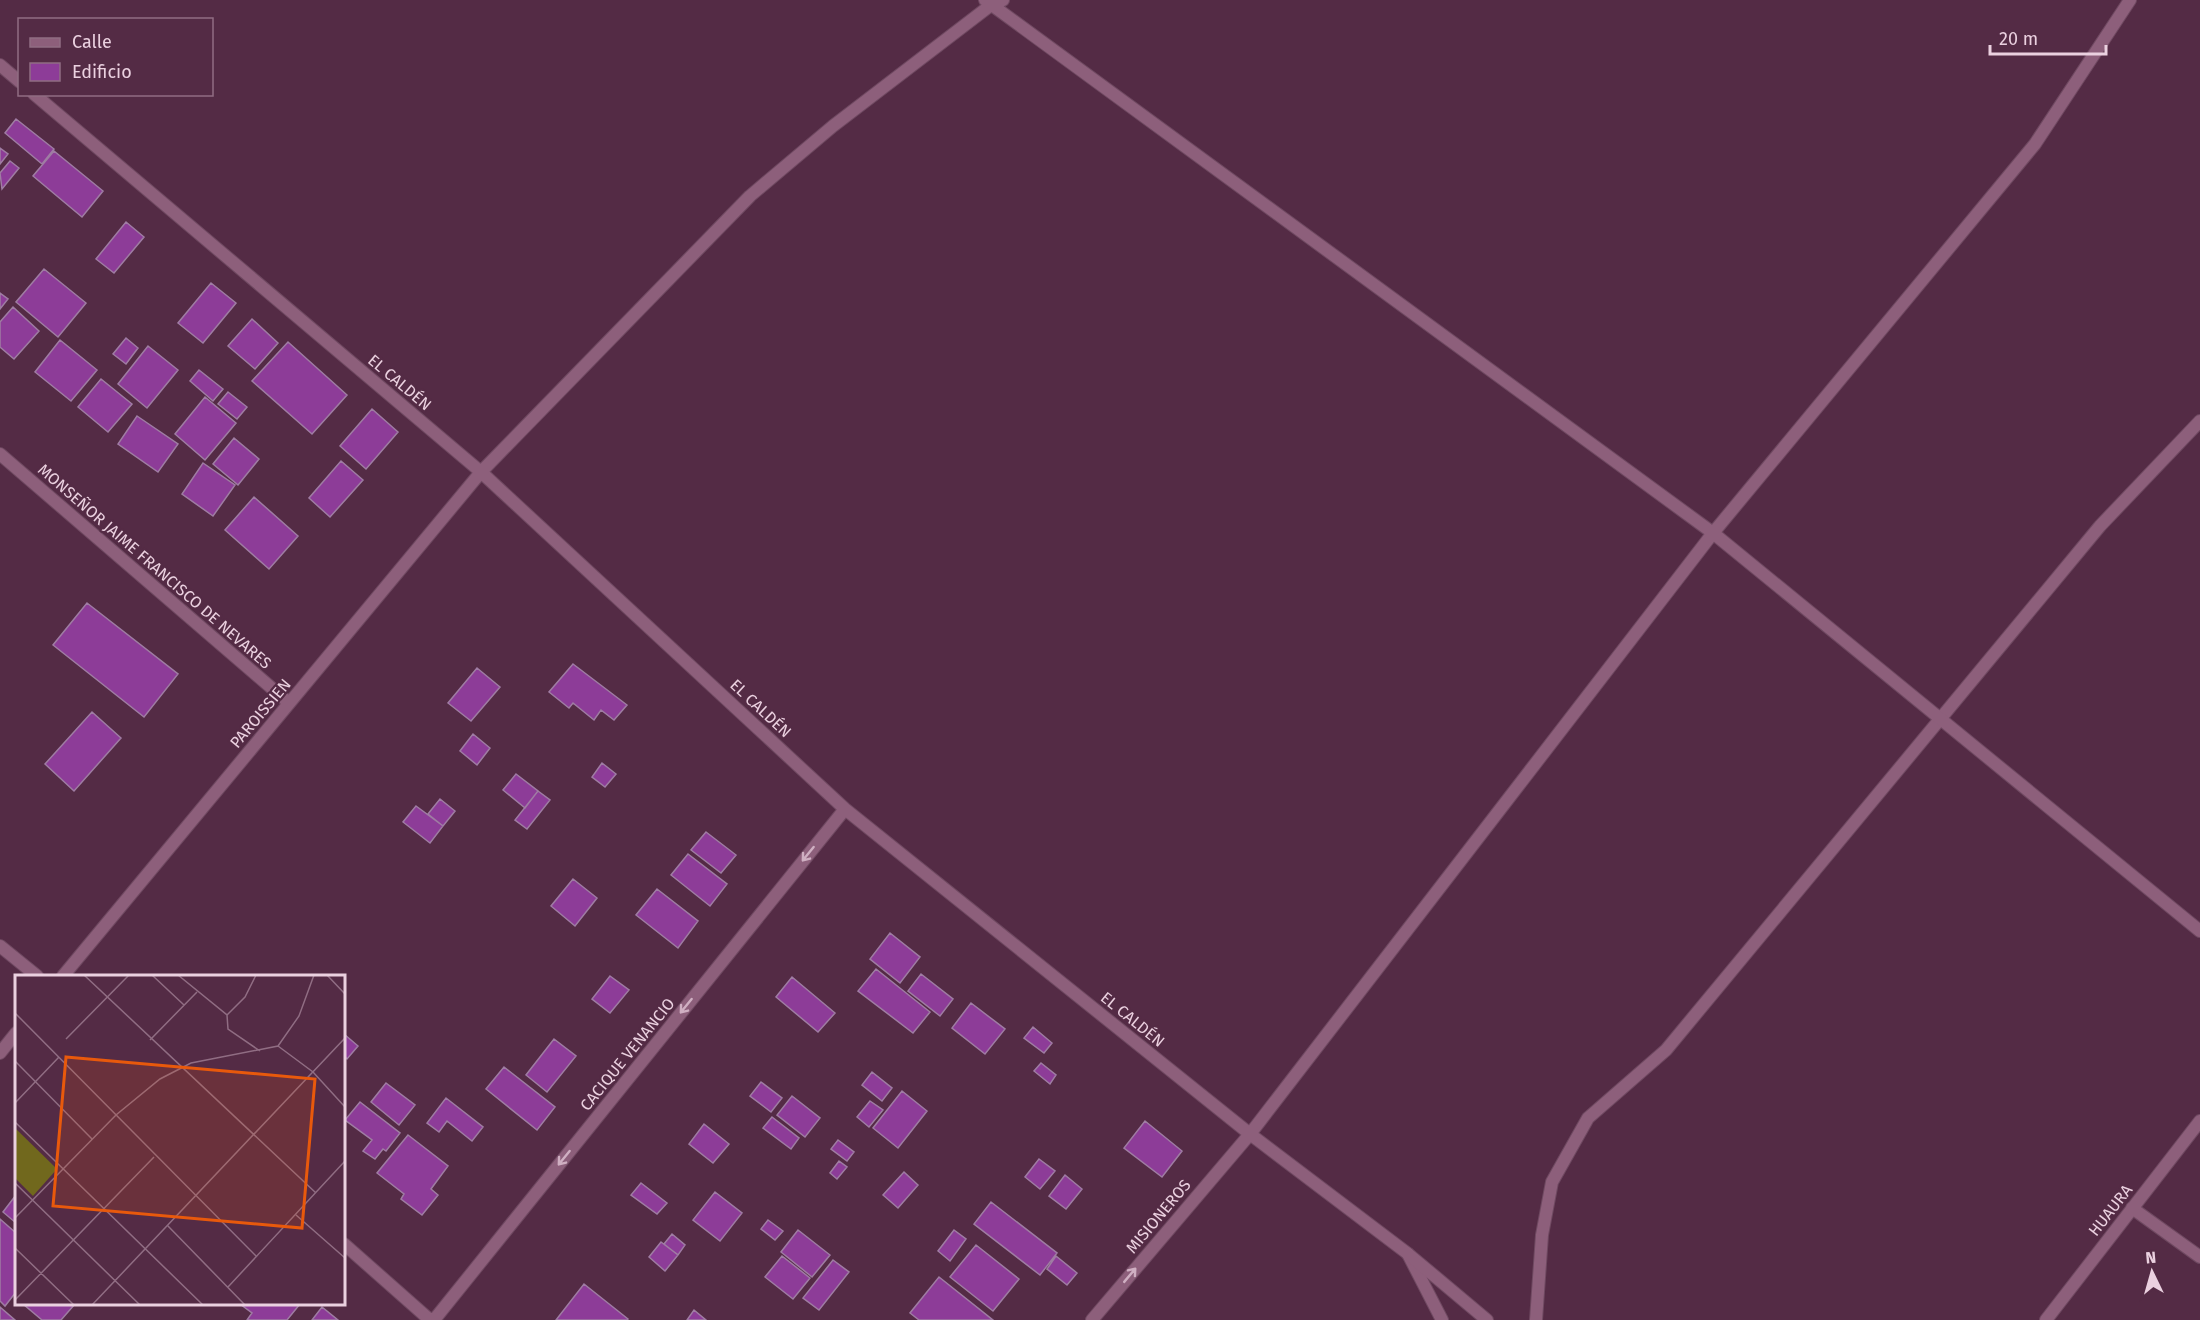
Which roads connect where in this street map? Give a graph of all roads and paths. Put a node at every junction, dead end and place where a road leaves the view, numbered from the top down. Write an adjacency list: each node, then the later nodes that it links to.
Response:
1 (2130, 0): 9 (street, MISIONEROS)
2 (993, 2): 8 (street, PAROISSIEN); 9 (street)
3 (0, 65): 4 (street)
4 (18, 80)
5 (36, 96): 8 (street, EL CALDÉN)
6 (2200, 421): 11 (street)
7 (0, 454): 10 (street, MONSEÑOR JAIME FRANCISCO DE NEVARES)
8 (481, 472): 10 (street, PAROISSIEN); 12 (street, EL CALDÉN)
9 (1713, 533): 11 (street); 20 (street, MISIONEROS)
10 (289, 704): 16 (street, PAROISSIEN)
11 (1941, 717): 13 (street); 29 (street)
12 (845, 809): 20 (street, EL CALDÉN); 25 (street, CACIQUE VENANCIO, one-way to 25)
13 (2200, 930)
14 (0, 946): 15 (street)
15 (36, 975)
16 (64, 975)
17 (15, 1034): 18 (street)
18 (0, 1053)
19 (2200, 1120): 21 (street, HUAURA)
20 (1250, 1134): 23 (street, EL CALDÉN); 26 (street, MISIONEROS, one-way to 20)
21 (2132, 1208): 24 (street); 30 (street, HUAURA)
22 (345, 1245): 25 (street)
23 (1407, 1253): 27 (street); 28 (street, EL CALDÉN)
24 (2200, 1257)
25 (432, 1320)
26 (1092, 1320)
27 (1442, 1320)
28 (1487, 1320)
29 (1536, 1320)
30 (2046, 1320)

